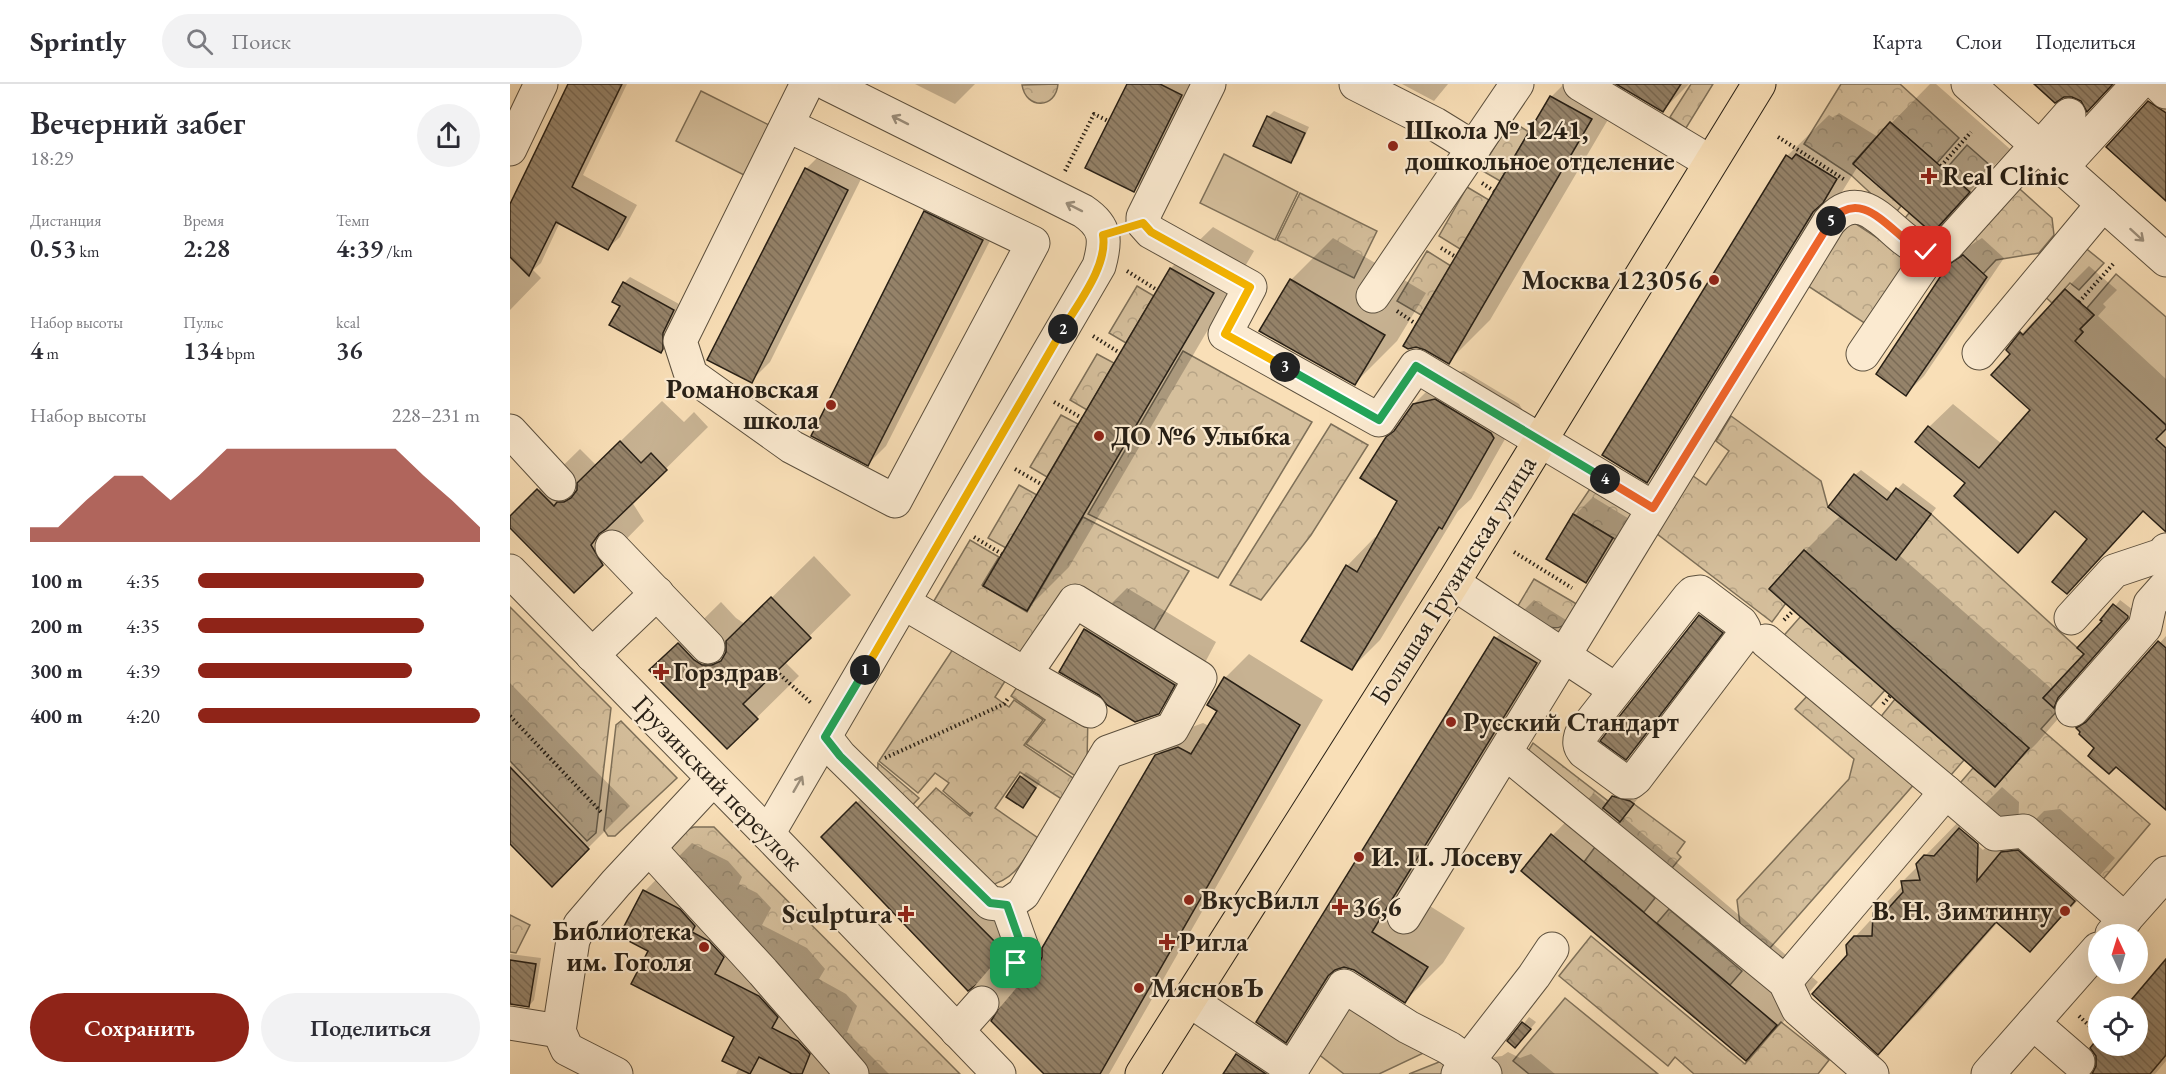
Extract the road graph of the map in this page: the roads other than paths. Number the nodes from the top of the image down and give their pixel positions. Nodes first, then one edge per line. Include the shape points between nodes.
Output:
1 (541, 84) edge
2 (807, 84) edge
3 (828, 84) edge
4 (1209, 84) edge
5 (1356, 84) edge
6 (1517, 84) edge
7 (1580, 84) edge
8 (1759, 84) edge
9 (2138, 84) edge
10 (2157, 84) edge
11 (1987, 90) edge
12 (2166, 92) edge
13 (2069, 115) dead end
14 (787, 125) junction
15 (1474, 148) junction
16 (510, 149) edge
17 (2046, 153) junction
18 (1710, 162) junction
19 (2103, 204) junction
20 (1143, 223) junction
21 (1103, 235) junction
22 (1932, 252) junction
23 (2166, 260) edge
24 (1373, 296) dead end
25 (1979, 353) dead end
26 (1863, 354) dead end
27 (512, 438) edge
28 (1540, 440) junction
29 (559, 484) dead end
30 (1653, 508) junction
31 (612, 547) dead end
32 (2166, 550) edge
33 (510, 571) edge
34 (1453, 583) junction
35 (2166, 586) edge
36 (657, 593) junction
37 (904, 603) junction
38 (2071, 618) dead end
39 (1766, 641) dead end
40 (708, 647) dead end
41 (592, 655) junction
42 (1565, 657) junction
43 (1025, 674) junction
44 (1616, 690) junction
45 (2072, 710) dead end
46 (1090, 711) dead end
47 (830, 730) junction
48 (1506, 753) junction
49 (713, 778) junction
50 (1946, 792) junction
51 (768, 834) junction
52 (649, 848) junction
53 (2166, 873) edge
54 (1007, 905) junction
55 (1404, 916) dead end
56 (2115, 924) edge
57 (2121, 924) edge
58 (1552, 949) dead end
59 (2088, 960) edge
60 (1016, 963) tunnel mouth
61 (1785, 982) junction
62 (1189, 1000) junction
63 (982, 1003) tunnel mouth
64 (510, 1023) edge
65 (2033, 1023) junction
66 (559, 1031) junction
67 (957, 1031) junction
68 (2078, 1062) dead end
69 (1470, 1070) edge
70 (1291, 1071) edge
71 (616, 1074) edge
72 (852, 1074) edge
73 (999, 1074) edge
74 (1143, 1074) edge
75 (1872, 1074) edge
76 (1988, 1074) edge

1 - 16 street
2 - 14 street
21 -> 3 street via 1092,217 1083,211
4 - 20 street via 1144,211
5 - 15 street
6 - 15 street
7 - 18 street
8 - 18 main road, Большая Грузинская улица
9 - 17 street
10 - 12 street
11 - 17 street
13 - 17 street
14 - 14 street via 680,340 691,375 792,447 895,501 1033,243
15 - 24 street
17 - 19 street
17 - 22 street via 1948,244
18 - 28 main road, Большая Грузинская улица
19 -> 23 street
19 - 25 street
20 - 21 street
20 - 28 street via 1151,232 1250,287 1225,334 1379,420 1416,366
21 - 37 street via 1105,246 1099,266
22 - 26 street
22 - 30 street via 1915,247 1868,210 1851,208 1829,222
27 - 29 street
28 - 30 street
28 - 34 main road, Большая Грузинская улица
30 - 42 street
31 - 36 street
32 - 38 street via 2162,555 2114,571
33 - 41 street, Грузинский переулок
34 - 42 street
34 - 62 main road, Большая Грузинская улица
35 - 45 street via 2150,604 2145,627
36 - 40 street
36 - 41 street
37 - 43 street
37 - 47 street
39 - 50 street
41 - 49 street, Грузинский переулок
42 - 44 street
42 - 48 street
43 - 46 street
43 - 54 street via 1075,601 1200,678 1172,729 1108,752 1023,894
44 - 44 street via 1693,593 1705,595 1744,628 1743,639 1631,782 1625,782 1584,752 1579,741
51 -> 47 street
47 - 54 street via 840,756 990,903
48 - 55 street
48 - 61 street
49 - 51 street, Грузинский переулок
49 - 52 street
50 - 56 street via 1995,834 2024,831
50 - 61 street
51 - 67 street, Грузинский переулок
52 - 66 street via 580,925 569,956
52 - 72 street
53 - 57 street
54 - 60 street via 1024,953
58 - 69 street
59 - 65 street
61 - 75 street via 1798,1009
62 - 70 street
62 - 74 main road, Большая Грузинская улица
63 - 67 street
64 - 66 street
65 - 68 street
65 - 76 street
66 - 71 street via 567,1049
67 - 73 street, Грузинский переулок
69 - 70 street via 1344,986

